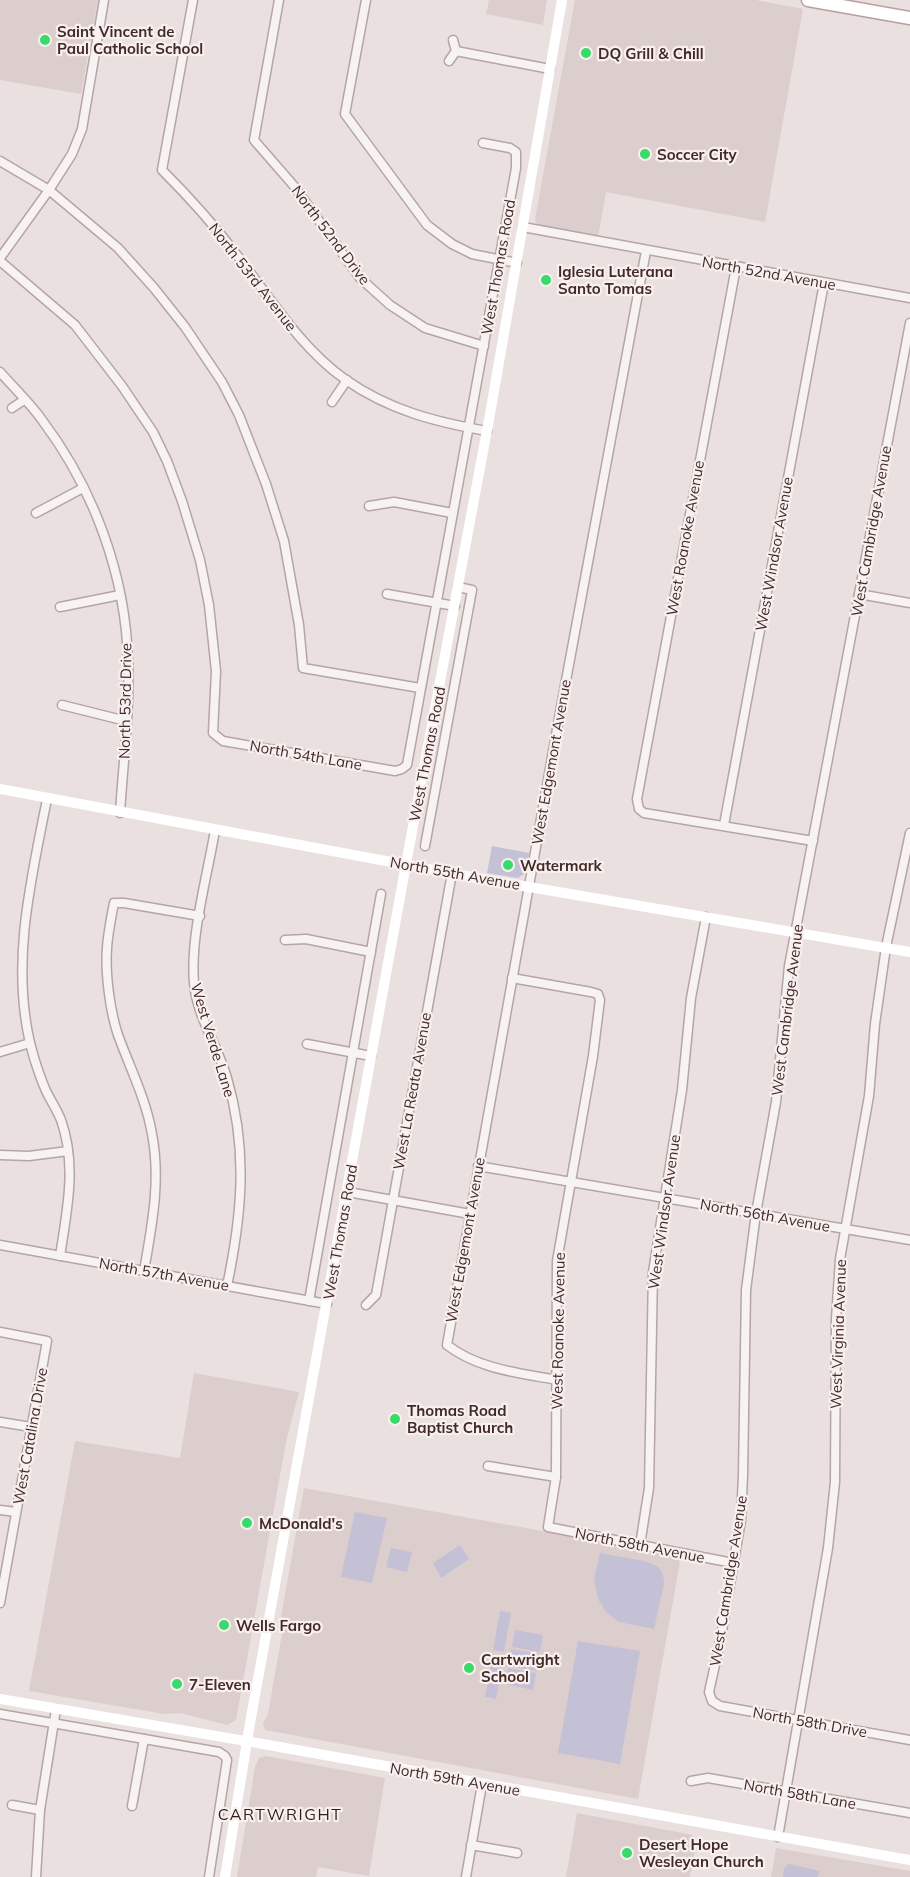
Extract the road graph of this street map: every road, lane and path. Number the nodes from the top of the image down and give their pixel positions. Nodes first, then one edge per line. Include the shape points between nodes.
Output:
1 (104, 0) edge
2 (193, 0) edge
3 (279, 0) edge
4 (366, 0) edge
5 (562, 0) edge
6 (808, 0) edge
7 (910, 18) edge
8 (453, 40) dead end
9 (456, 51) junction
10 (450, 62) dead end
11 (549, 69) junction
12 (483, 143) dead end
13 (0, 161) edge
14 (49, 190) junction
15 (523, 228) junction
16 (646, 250) junction
17 (0, 260) edge
18 (500, 260) junction
19 (517, 262) junction
20 (736, 267) junction
21 (824, 283) junction
22 (910, 298) edge
23 (910, 323) edge
24 (484, 346) junction
25 (0, 372) edge
26 (347, 380) junction
27 (24, 400) junction
28 (332, 402) dead end
29 (12, 408) dead end
30 (469, 428) junction
31 (486, 431) junction
32 (83, 488) junction
33 (369, 506) dead end
34 (36, 513) dead end
35 (452, 513) junction
36 (458, 587) junction
37 (387, 594) dead end
38 (860, 594) junction
39 (120, 595) junction
40 (436, 603) junction
41 (910, 603) edge
42 (455, 606) junction
43 (60, 608) dead end
44 (420, 688) junction
45 (62, 705) dead end
46 (126, 720) junction
47 (402, 769) joint
48 (0, 789) edge
49 (47, 799) junction
50 (418, 801) junction
51 (433, 804) junction
52 (120, 813) junction
53 (724, 825) junction
54 (215, 830) junction
55 (910, 833) edge
56 (813, 841) junction
57 (425, 846) dead end
58 (406, 864) junction
59 (452, 873) junction
60 (528, 886) junction
61 (381, 894) dead end
62 (200, 916) junction
63 (706, 917) junction
64 (795, 933) junction
65 (285, 940) dead end
66 (886, 947) junction
67 (371, 951) junction
68 (910, 952) edge
69 (512, 978) junction
70 (30, 1043) junction
71 (307, 1044) dead end
72 (0, 1052) edge
73 (353, 1053) junction
74 (371, 1056) junction
75 (68, 1151) junction
76 (0, 1155) edge
77 (478, 1166) junction
78 (570, 1181) junction
79 (348, 1192) junction
80 (664, 1198) junction
81 (393, 1200) junction
82 (756, 1213) junction
83 (470, 1214) junction
84 (845, 1228) junction
85 (910, 1239) edge
86 (0, 1245) edge
87 (60, 1256) junction
88 (144, 1271) junction
89 (227, 1286) junction
90 (309, 1300) junction
91 (327, 1304) junction
92 (366, 1305) dead end
93 (0, 1332) edge
94 (558, 1380) junction
95 (0, 1422) edge
96 (31, 1427) junction
97 (488, 1466) dead end
98 (556, 1477) junction
99 (0, 1510) edge
100 (16, 1512) junction
101 (548, 1527) joint
102 (640, 1545) junction
103 (733, 1563) junction
104 (0, 1599) edge
105 (0, 1699) edge
106 (712, 1701) joint
107 (57, 1709) junction
108 (0, 1714) edge
109 (798, 1720) junction
110 (54, 1723) junction
111 (144, 1739) junction
112 (910, 1740) edge
113 (248, 1741) junction
114 (691, 1780) dead end
115 (482, 1784) junction
116 (786, 1792) junction
117 (12, 1805) dead end
118 (132, 1806) dead end
119 (40, 1810) junction
120 (910, 1813) edge
121 (778, 1837) junction
122 (471, 1845) junction
123 (517, 1853) dead end
124 (910, 1860) edge
125 (36, 1877) edge
126 (209, 1877) edge
127 (225, 1877) edge
128 (466, 1877) edge

1 - 14 street via 82,129 72,154
2 - 26 street, North 53rd Avenue via 162,170 196,204 300,338
3 - 24 street, North 52nd Drive via 254,140 294,186 360,278 390,305 425,328
4 - 18 street via 345,114 427,225 472,254
5 - 11 main road, West Thomas Road
6 - 7 main road
8 - 9 street
9 - 10 street
9 - 11 street
11 - 15 main road, West Thomas Road
12 - 18 street, West Thomas Road via 516,152
13 - 14 street
14 - 17 street
14 - 44 street via 125,256 185,327 222,382 266,484 284,541 300,626 303,668
15 - 16 street, North 52nd Avenue
15 - 19 main road, West Thomas Road
16 - 20 street, North 52nd Avenue
16 - 60 street, West Edgemont Avenue
17 - 47 street, North 54th Lane via 75,325 153,432 166,460 200,560 209,605 216,671 213,733 223,741 395,771
18 - 19 street
18 - 24 street, West Thomas Road
19 - 31 main road, West Thomas Road
20 - 21 street, North 52nd Avenue
20 - 53 street, West Roanoke Avenue via 637,799 644,813
21 - 22 street, North 52nd Avenue
21 - 53 street, West Windsor Avenue
23 - 38 street, West Cambridge Avenue
24 - 30 street, West Thomas Road
25 - 27 street, North 53rd Drive
26 - 28 street
26 - 30 street, North 53rd Avenue via 394,407 428,420
27 - 29 street
27 - 32 street, North 53rd Drive via 57,441
30 - 31 street, North 53rd Avenue
30 - 35 street, West Thomas Road
31 - 36 main road, West Thomas Road
32 - 34 street
32 - 39 street, North 53rd Drive via 100,523
33 - 35 street via 394,502
35 - 40 street, West Thomas Road
36 - 42 main road, West Thomas Road
36 - 51 street, West Thomas Road via 472,590
37 - 40 street
38 - 41 street
38 - 56 street, West Cambridge Avenue
39 - 43 street
39 - 46 street, North 53rd Drive via 128,662
40 - 42 street
40 - 44 street, West Thomas Road
42 - 50 main road, West Thomas Road
44 - 47 street, West Thomas Road via 406,765
45 - 46 street
46 - 52 street, North 53rd Drive
48 - 49 main road, North 55th Avenue
49 - 52 main road, North 55th Avenue
49 - 70 street via 22,941 21,971
50 - 51 street
50 - 58 main road, West Thomas Road
51 - 57 street, West Thomas Road
52 - 54 main road, North 55th Avenue
53 - 56 street
54 - 58 main road, North 55th Avenue
54 - 62 street, West Verde Lane
55 - 66 street, West Virginia Avenue
56 - 64 street, West Cambridge Avenue
58 - 59 main road, North 55th Avenue
58 - 74 main road, West Thomas Road
59 - 60 main road, North 55th Avenue
59 - 81 street, West La Reata Avenue
60 - 63 main road, North 55th Avenue
60 - 69 street, West Edgemont Avenue
61 - 67 street, West Thomas Road
62 - 88 street via 114,903 106,950 117,1033 143,1096 153,1135 156,1204
62 - 89 street, West Verde Lane via 192,956 194,987 227,1077 238,1130 242,1185
63 - 64 main road, North 55th Avenue
63 - 80 street, West Windsor Avenue
64 - 66 main road, North 55th Avenue
64 - 82 street, West Cambridge Avenue via 776,1102
65 - 67 street via 306,939
66 - 68 main road, North 55th Avenue
66 - 84 street, West Virginia Avenue via 869,1096
67 - 73 street, West Thomas Road
69 - 77 street, West Edgemont Avenue
69 - 78 street, West Roanoke Avenue via 598,994 600,1000
70 - 72 street
70 - 75 street via 61,1120
71 - 73 street
73 - 74 street
73 - 90 street, West Thomas Road
74 - 79 main road, West Thomas Road
75 - 76 street
75 - 87 street via 71,1178
77 - 78 street, North 56th Avenue
77 - 83 street, West Edgemont Avenue
78 - 80 street, North 56th Avenue
78 - 94 street, West Roanoke Avenue via 557,1261
79 - 81 street
79 - 91 main road, West Thomas Road
80 - 82 street, North 56th Avenue
80 - 102 street, West Windsor Avenue via 653,1272 649,1488
81 - 83 street
81 - 92 street, West La Reata Avenue via 376,1295
82 - 84 street, North 56th Avenue
82 - 103 street, West Cambridge Avenue via 746,1290 741,1520
83 - 94 street, West Edgemont Avenue via 447,1345 459,1355 490,1367
84 - 85 street, North 56th Avenue
84 - 109 street, West Virginia Avenue via 838,1285 835,1482 828,1548
86 - 87 street, North 57th Avenue
87 - 88 street, North 57th Avenue
88 - 89 street, North 57th Avenue
89 - 90 street, North 57th Avenue
90 - 91 street, North 57th Avenue
91 - 113 main road, West Thomas Road
93 - 96 street, West Catalina Drive via 47,1341
94 - 98 street, West Roanoke Avenue
95 - 96 street
96 - 100 street, West Catalina Drive
97 - 98 street
98 - 101 street, West Roanoke Avenue
99 - 100 street
100 - 104 street, West Catalina Drive
101 - 102 street, North 58th Avenue
102 - 103 street, North 58th Avenue
103 - 106 street, West Cambridge Avenue via 709,1692
105 - 107 main road, North 59th Avenue
106 - 109 street, North 58th Drive via 720,1706
107 - 110 street
107 - 113 main road, North 59th Avenue
108 - 110 street
109 - 112 street, North 58th Drive
109 - 116 street, West Virginia Avenue
110 - 111 street
110 - 119 street
111 - 118 street
111 - 126 street via 219,1752 227,1760
113 - 115 main road, North 59th Avenue
113 - 127 main road, West Thomas Road
114 - 116 street, North 58th Lane via 708,1778
115 - 121 main road, North 59th Avenue
115 - 122 street
116 - 120 street, North 58th Lane
116 - 121 street, West Virginia Avenue
117 - 119 street
119 - 125 street
121 - 124 main road, North 59th Avenue
122 - 123 street
122 - 128 street

